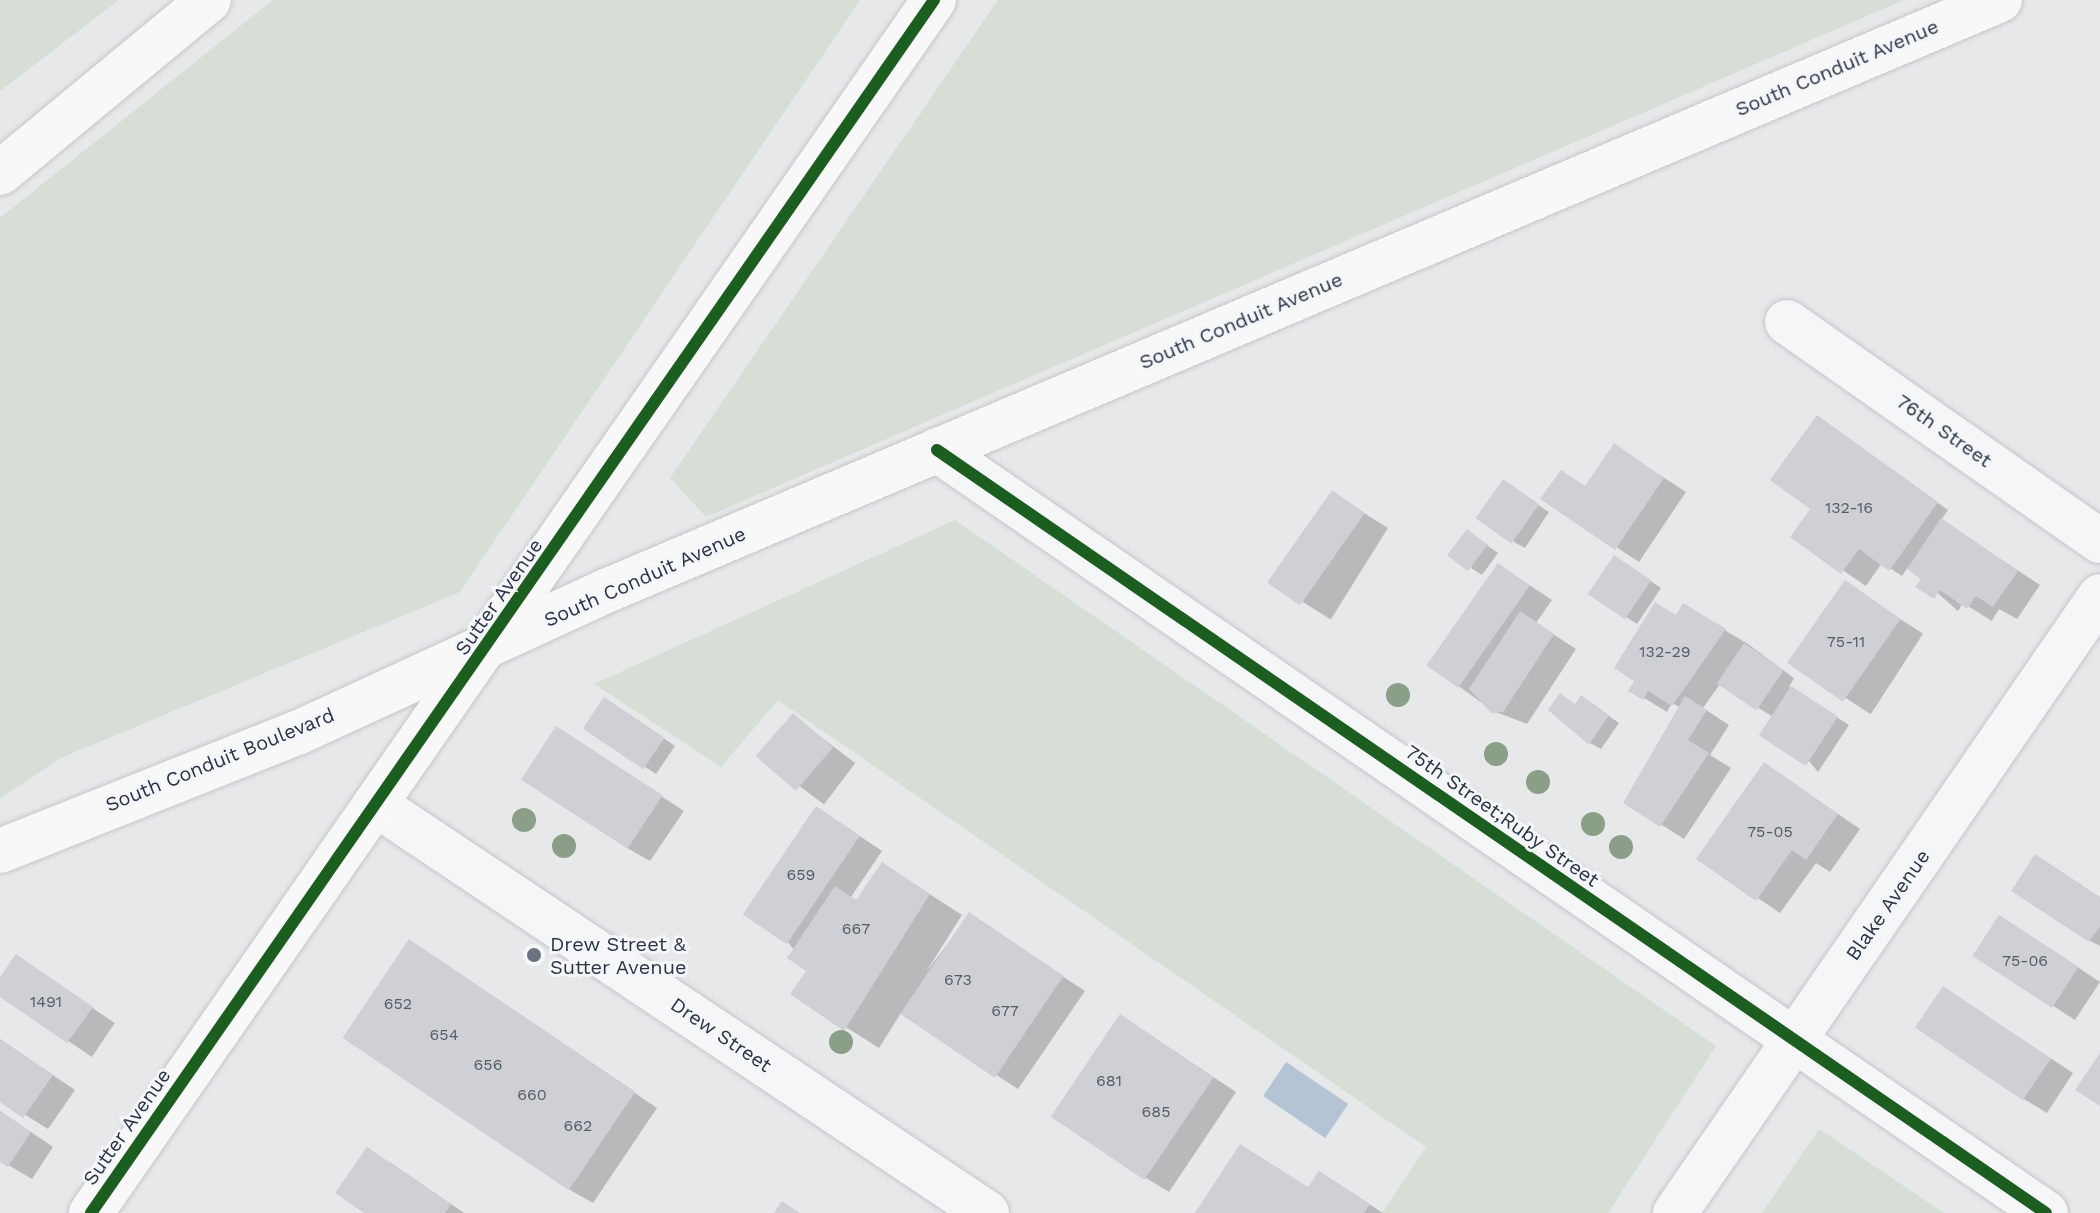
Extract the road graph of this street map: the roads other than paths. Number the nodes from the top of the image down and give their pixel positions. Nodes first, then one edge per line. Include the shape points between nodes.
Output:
1 (209, 0) edge
2 (934, 0) edge
3 (2000, 0) edge
4 (0, 173) edge
5 (1787, 322) dead end
6 (937, 450) junction
7 (2100, 541) edge
8 (2100, 596) edge
9 (486, 652) junction
10 (375, 804) junction
11 (0, 851) edge
12 (1794, 1041) junction
13 (91, 1213) edge
14 (987, 1213) edge
15 (1675, 1213) edge
16 (2046, 1213) edge

1 - 4 main road
2 - 9 main road, Sutter Avenue
3 - 6 main road, South Conduit Avenue
5 - 7 street, 76th Street
6 - 9 main road, South Conduit Avenue via 606,591
6 - 12 street, 75th Street;Ruby Street
8 - 12 street, Blake Avenue
9 - 10 main road, Sutter Avenue
9 - 11 main road, South Conduit Boulevard
10 - 13 main road, Sutter Avenue
10 - 14 street, Drew Street
12 - 15 street, Blake Avenue
12 - 16 street, 75th Street;Ruby Street

